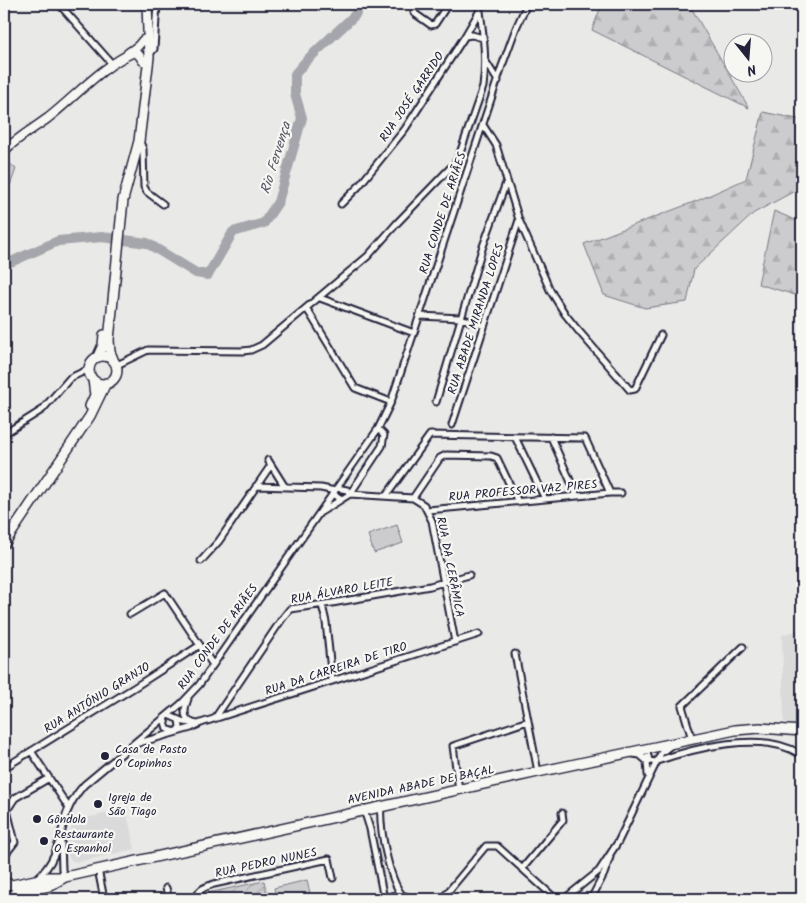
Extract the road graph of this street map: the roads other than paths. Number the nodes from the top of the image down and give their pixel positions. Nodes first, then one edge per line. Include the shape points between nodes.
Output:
1 (60, 4) edge
2 (142, 4) edge
3 (147, 4) edge
4 (157, 4) edge
5 (418, 4) edge
6 (448, 4) edge
7 (479, 4) edge
8 (527, 4) edge
9 (480, 12) junction
10 (465, 36) junction
11 (483, 38) junction
12 (143, 40) junction
13 (124, 58) junction
14 (146, 58) junction
15 (486, 62) junction
16 (113, 65) junction
17 (498, 81) junction
18 (483, 87) junction
19 (494, 92) junction
20 (483, 125) junction
21 (139, 141) junction
22 (464, 142) junction
23 (475, 146) junction
24 (4, 151) edge
25 (459, 156) junction
26 (471, 159) junction
27 (506, 182) junction
28 (163, 204) dead end
29 (341, 204) dead end
30 (120, 211) junction
31 (519, 220) junction
32 (113, 273) junction
33 (320, 298) junction
34 (307, 309) junction
35 (420, 316) junction
36 (461, 318) junction
37 (484, 326) junction
38 (414, 333) junction
39 (661, 335) dead end
40 (98, 356) junction
41 (115, 362) junction
42 (89, 369) junction
43 (94, 380) junction
44 (106, 383) junction
45 (391, 402) junction
46 (436, 402) dead end
47 (452, 425) dead end
48 (378, 430) junction
49 (4, 434) edge
50 (515, 437) junction
51 (551, 437) junction
52 (343, 481) junction
53 (256, 486) junction
54 (285, 487) junction
55 (335, 491) junction
56 (349, 492) junction
57 (610, 493) junction
58 (621, 493) dead end
59 (386, 496) junction
60 (577, 496) junction
61 (413, 498) junction
62 (342, 499) junction
63 (545, 499) junction
64 (518, 502) junction
65 (428, 510) junction
66 (317, 515) junction
67 (4, 538) edge
68 (4, 544) edge
69 (201, 561) dead end
70 (469, 575) dead end
71 (444, 583) junction
72 (322, 605) junction
73 (130, 614) dead end
74 (479, 634) dead end
75 (455, 642) junction
76 (200, 645) junction
77 (743, 647) dead end
78 (515, 654) dead end
79 (213, 665) junction
80 (332, 681) junction
81 (190, 696) junction
82 (166, 717) junction
83 (214, 719) junction
84 (179, 720) junction
85 (528, 721) junction
86 (191, 723) junction
87 (198, 724) junction
88 (784, 729) junction
89 (802, 731) edge
90 (176, 732) junction
91 (802, 736) edge
92 (692, 739) junction
93 (678, 742) junction
94 (129, 746) junction
95 (652, 748) junction
96 (31, 751) junction
97 (625, 753) junction
98 (800, 754) dead end
99 (648, 756) junction
100 (659, 759) junction
101 (649, 765) junction
102 (4, 768) edge
103 (538, 772) junction
104 (50, 778) junction
105 (647, 779) junction
106 (459, 790) junction
107 (380, 807) junction
108 (69, 808) junction
109 (364, 810) junction
110 (562, 813) dead end
111 (61, 839) junction
112 (613, 848) junction
113 (4, 853) edge
114 (98, 869) junction
115 (522, 869) junction
116 (65, 877) junction
117 (333, 878) dead end
118 (34, 880) junction
119 (166, 888) dead end
120 (10, 890) edge
121 (402, 894) junction
122 (442, 898) edge
123 (104, 899) edge
124 (169, 899) edge
125 (196, 899) edge
126 (385, 899) edge
127 (413, 899) edge
128 (556, 899) edge
129 (564, 899) edge
130 (591, 899) edge

1 - 16 street
2 - 12 main road
3 - 14 main road
4 - 14 street via 154,49
5 - 6 street via 414,14 434,25
7 - 9 street
8 - 17 street, RUA CONDE DE ARIÃES
9 - 10 street, RUA JOSÉ GARRIDO
9 - 11 street
10 - 11 street
10 - 29 street, RUA JOSÉ GARRIDO via 405,129
11 - 15 street
12 - 13 street
12 - 14 main road
13 - 14 street via 134,52
13 - 16 street
14 - 21 main road
14 - 30 main road via 135,138 121,188
15 - 17 street
15 - 18 street
16 - 24 street
17 - 19 street, RUA CONDE DE ARIÃES
18 - 19 street
18 - 22 street
19 - 20 street, RUA CONDE DE ARIÃES
20 - 23 street, RUA CONDE DE ARIÃES
20 - 27 street via 496,145
21 - 28 street via 143,149 144,188
21 - 30 main road
22 - 23 street
22 - 25 street
23 - 26 street, RUA CONDE DE ARIÃES
25 - 26 street
25 - 33 street via 368,256
26 - 35 street, RUA CONDE DE ARIÃES
27 - 31 street
27 - 36 street
30 - 32 main road
31 - 37 street, RUA ABADE MIRANDA LOPES
31 - 39 street via 543,275 565,314 630,390 635,389
32 - 40 main road via 103,345
32 - 41 main road via 109,340
33 - 34 street
33 - 38 street
34 - 41 street via 262,346 252,350 148,350
34 - 45 street via 355,388
35 - 36 street
35 - 38 street, RUA CONDE DE ARIÃES
36 - 37 street
36 - 46 street
37 - 47 street, RUA ABADE MIRANDA LOPES
38 - 45 street, RUA CONDE DE ARIÃES
40 - 41 main road via 106,356
40 - 42 main road via 92,360
41 - 44 main road via 117,374
42 - 43 main road
42 - 49 street via 70,378 42,410
43 - 44 main road
43 - 67 main road via 94,395 86,413
44 - 68 main road via 90,416
45 - 48 street, RUA CONDE DE ARIÃES
48 - 52 street, RUA CONDE DE ARIÃES
48 - 56 street, RUA CONDE DE ARIÃES via 384,435 382,446
50 - 51 street
50 - 59 street via 430,436
50 - 63 street
51 - 57 street via 585,438
51 - 60 street
52 - 55 street, RUA CONDE DE ARIÃES
52 - 56 street
53 - 54 street
53 - 54 street via 270,463
53 - 69 street via 222,537
54 - 55 street
55 - 56 street
55 - 62 street
55 - 66 street, RUA CONDE DE ARIÃES
56 - 59 street
56 - 62 street
57 - 58 street, RUA PROFESSOR VAZ PIRES
57 - 60 street, RUA PROFESSOR VAZ PIRES
59 - 61 street
60 - 63 street, RUA PROFESSOR VAZ PIRES
61 - 64 street via 440,458 492,456 497,458
61 - 65 street, RUA DA CERÂMICA
62 - 66 street
63 - 64 street, RUA PROFESSOR VAZ PIRES
64 - 65 street, RUA PROFESSOR VAZ PIRES
65 - 71 street, RUA DA CERÂMICA
66 - 79 street, RUA CONDE DE ARIÃES
70 - 71 street, RUA ÁLVARO LEITE
71 - 72 street, RUA ÁLVARO LEITE
71 - 75 street, RUA DA CERÂMICA
72 - 80 street
72 - 83 street, RUA ÁLVARO LEITE via 295,607 288,611
73 - 76 street via 165,593
74 - 75 street, RUA DA CARREIRA DE TIRO
75 - 80 street, RUA DA CARREIRA DE TIRO
76 - 79 street
76 - 96 street, RUA ANTÓNIO GRANJO
77 - 92 street via 682,706
78 - 85 street
79 - 81 street, RUA CONDE DE ARIÃES
80 - 83 street, RUA DA CARREIRA DE TIRO
81 - 82 street, RUA CONDE DE ARIÃES
81 - 86 street via 184,712
82 - 84 street
82 - 90 street via 167,729
82 - 94 street, RUA CONDE DE ARIÃES
83 - 87 street, RUA DA CARREIRA DE TIRO
84 - 86 street
84 - 90 street via 180,727
85 - 103 street
85 - 106 street via 454,746
86 - 87 street
87 - 90 street, RUA DA CARREIRA DE TIRO
88 - 89 main road, AVENIDA ABADE DE BAÇAL
88 - 91 main road, AVENIDA ABADE DE BAÇAL
88 - 92 main road, AVENIDA ABADE DE BAÇAL via 744,730
90 - 94 street, RUA DA CARREIRA DE TIRO
92 - 93 main road, AVENIDA ABADE DE BAÇAL
93 - 95 main road, AVENIDA ABADE DE BAÇAL
93 - 100 street via 666,749
94 - 108 street, RUA CONDE DE ARIÃES via 84,785
95 - 97 main road, AVENIDA ABADE DE BAÇAL
95 - 99 street
95 - 100 street
96 - 102 street, RUA ANTÓNIO GRANJO
96 - 104 street
97 - 101 street via 640,755
97 - 103 main road, AVENIDA ABADE DE BAÇAL
98 - 100 street via 792,748 746,741
99 - 100 street via 650,761
99 - 101 street
100 - 105 street
101 - 105 street
103 - 106 main road, AVENIDA ABADE DE BAÇAL
104 - 108 street
104 - 113 street via 15,798 7,810 15,842
105 - 112 street
106 - 107 main road, AVENIDA ABADE DE BAÇAL
107 - 109 main road, AVENIDA ABADE DE BAÇAL
107 - 121 street via 381,827 394,884
108 - 111 street, RUA CONDE DE ARIÃES
109 - 114 main road, AVENIDA ABADE DE BAÇAL
109 - 126 street
110 - 115 street via 563,820
111 - 116 street, RUA CONDE DE ARIÃES
111 - 118 street, RUA CONDE DE ARIÃES via 48,866
112 - 129 street via 599,871
112 - 130 street
114 - 116 main road, AVENIDA ABADE DE BAÇAL
114 - 123 street
115 - 122 street via 497,846 486,846
115 - 128 street
116 - 118 main road, AVENIDA ABADE DE BAÇAL
116 - 120 main road, AVENIDA ABADE DE BAÇAL via 54,884
117 - 125 street, RUA PEDRO NUNES via 329,860 207,886
118 - 120 main road, AVENIDA ABADE DE BAÇAL
119 - 124 street
121 - 126 street
121 - 127 street

